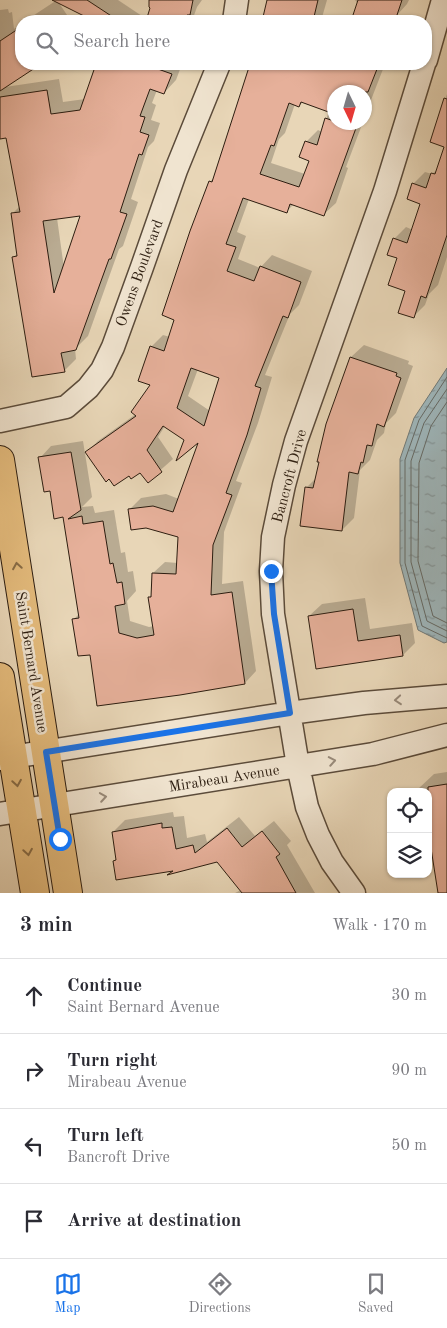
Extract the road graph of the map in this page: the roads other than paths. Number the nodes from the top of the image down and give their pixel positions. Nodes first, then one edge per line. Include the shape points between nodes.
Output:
1 (237, 0) edge
2 (443, 0) edge
3 (235, 15) edge
4 (432, 39) edge
5 (217, 70) edge
6 (422, 70) edge
7 (0, 421) edge
8 (0, 460) edge
9 (0, 677) edge
10 (447, 696) edge
11 (290, 713) junction
12 (447, 735) edge
13 (46, 752) junction
14 (6, 758) edge
15 (298, 766) junction
16 (54, 804) junction
17 (11, 812) edge
18 (35, 893) edge
19 (68, 893) edge
20 (354, 893) edge

1 - 3 street
2 - 4 street
5 - 7 street, Owens Boulevard via 102,370 88,388 66,407
6 - 11 street, Bancroft Drive via 385,191 296,441 273,537 274,614
13 -> 8 main road, Saint Bernard Avenue
9 - 14 main road
10 -> 11 street
11 - 13 street
11 - 15 street, Bancroft Drive
15 -> 12 street, Mirabeau Avenue via 373,754
13 - 14 street
13 - 16 main road, Saint Bernard Avenue
14 -> 17 main road
16 -> 15 street, Mirabeau Avenue
15 - 20 street, Bancroft Drive via 307,807 318,835
16 - 17 street, Mirabeau Avenue
16 - 19 main road, Saint Bernard Avenue
17 -> 18 main road

